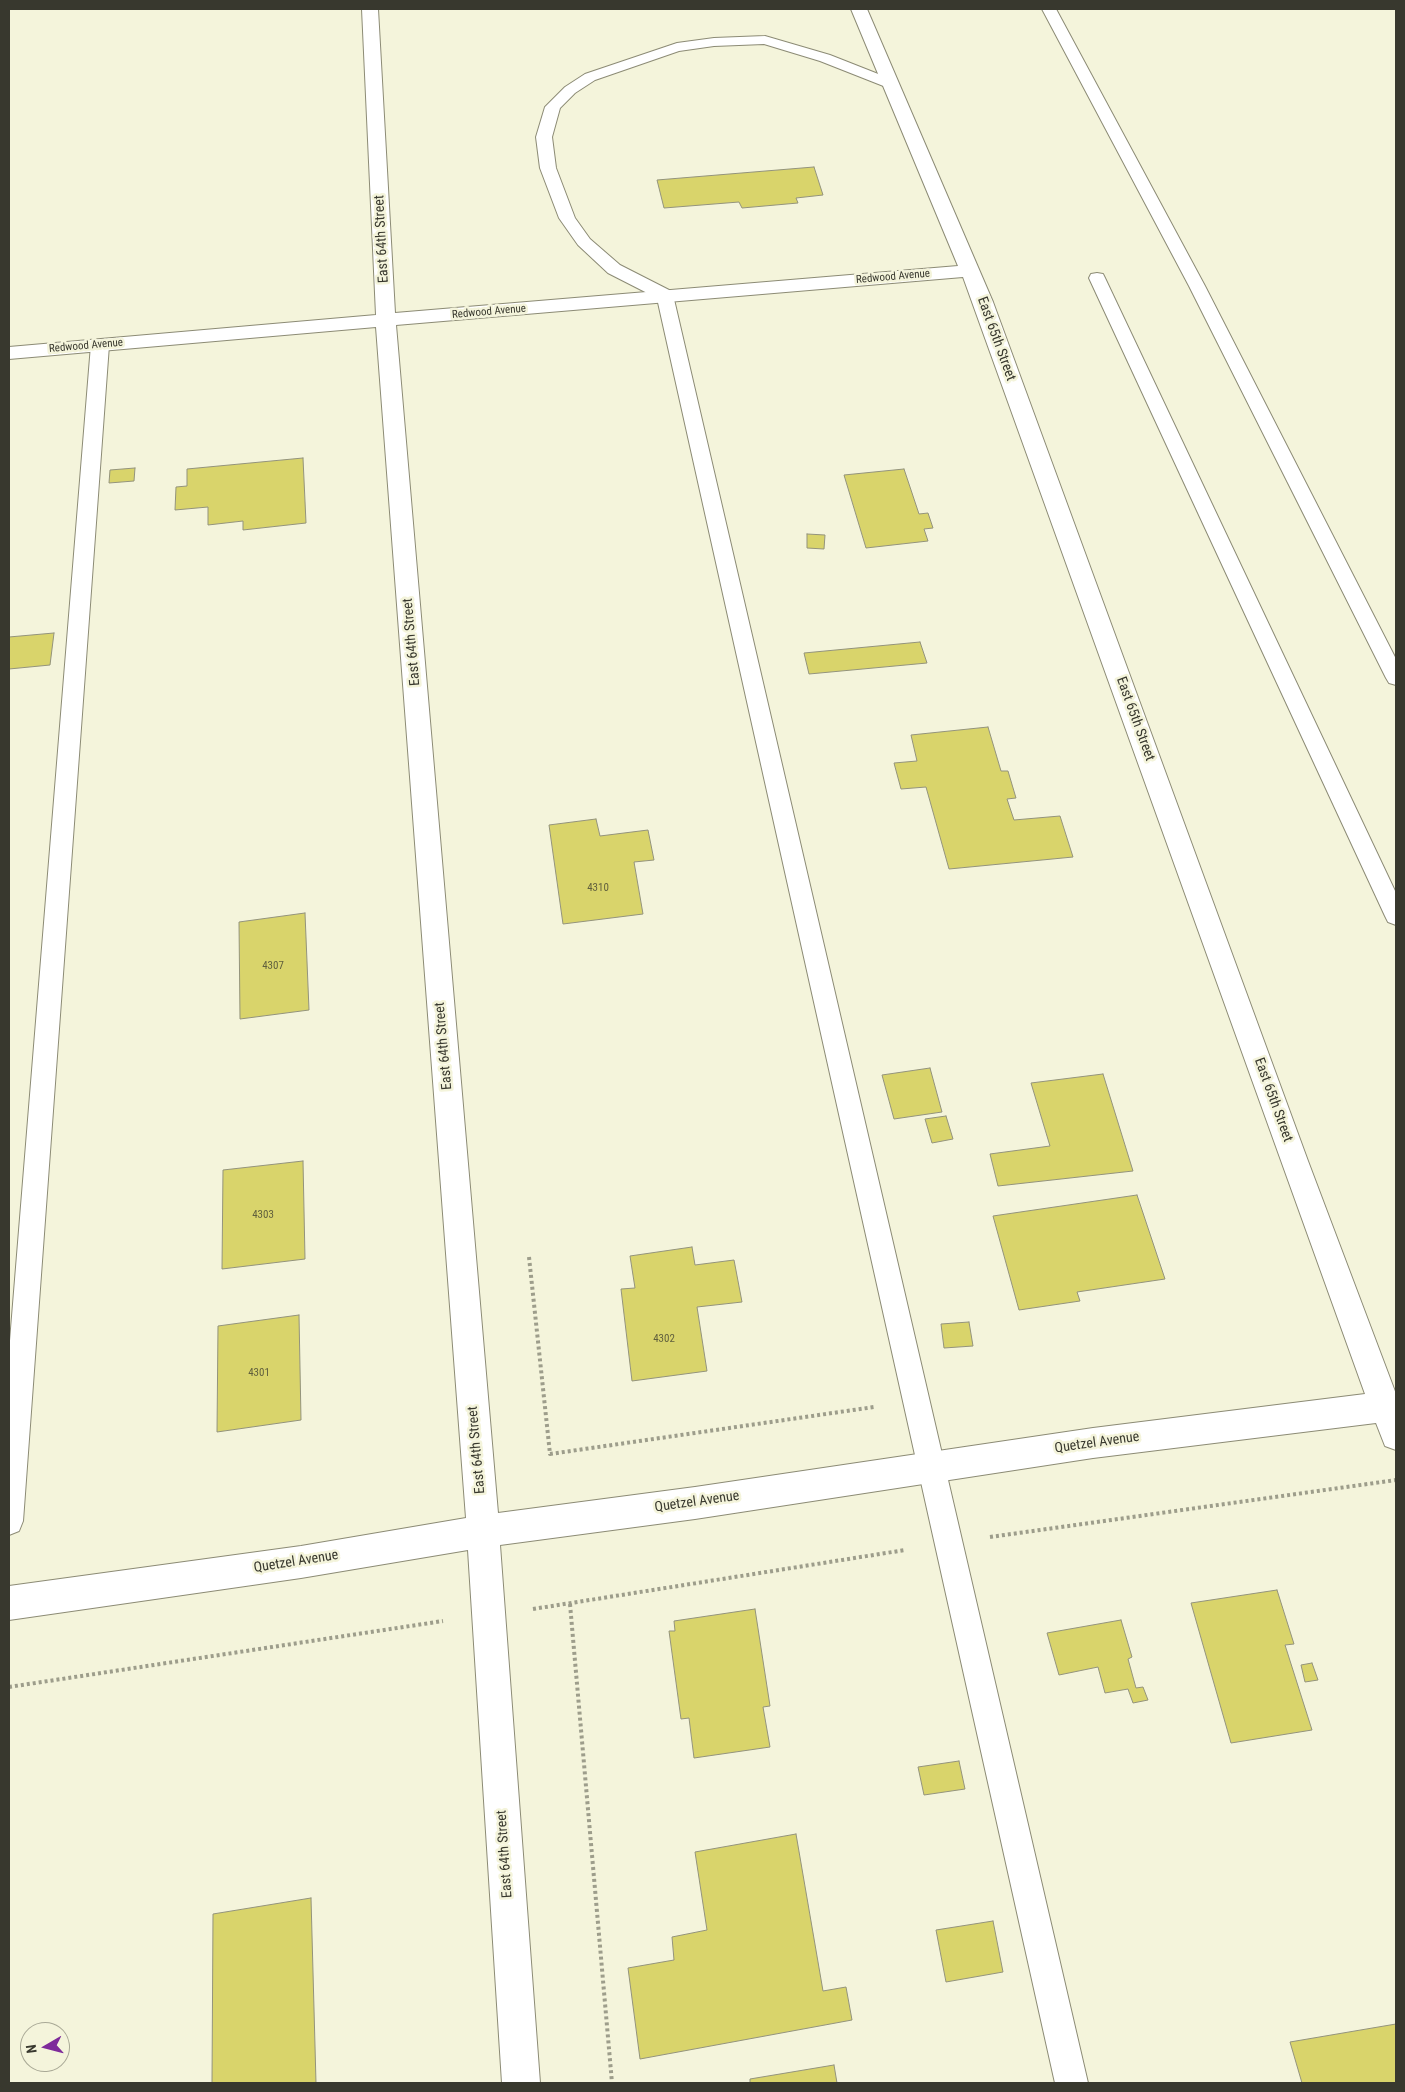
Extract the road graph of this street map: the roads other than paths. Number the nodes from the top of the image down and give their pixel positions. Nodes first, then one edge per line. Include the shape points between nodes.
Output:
1 (370, 9) edge
2 (859, 9) edge
3 (1049, 9) edge
4 (891, 84) junction
5 (970, 271) junction
6 (1097, 278) dead end
7 (665, 295) junction
8 (386, 321) junction
9 (100, 345) junction
10 (9, 353) edge
11 (1396, 678) edge
12 (1396, 916) edge
13 (1385, 1406) junction
14 (1396, 1436) edge
15 (932, 1468) junction
16 (9, 1521) edge
17 (484, 1531) junction
18 (9, 1603) edge
19 (521, 2083) edge
20 (1072, 2083) edge

1 - 8 street, East 64th Street
2 - 4 street, East 65th Street
3 - 11 lane via 1201,295
4 - 5 street, East 65th Street
4 - 7 lane via 825,58 765,40 677,47 590,77 570,90 553,108 544,137 548,168 567,218 584,242 614,268
5 - 7 street, Redwood Avenue
5 - 13 street, East 65th Street
6 - 12 lane
7 - 8 street, Redwood Avenue
7 - 15 lane
8 - 9 street, Redwood Avenue
8 - 17 street, East 64th Street
9 - 10 street, Redwood Avenue
9 - 16 lane
13 - 14 street, East 65th Street
13 - 15 street, Quetzel Avenue via 1093,1443
15 - 17 street, Quetzel Avenue
15 - 20 lane
17 - 18 street, Quetzel Avenue via 302,1562
17 - 19 street, East 64th Street

